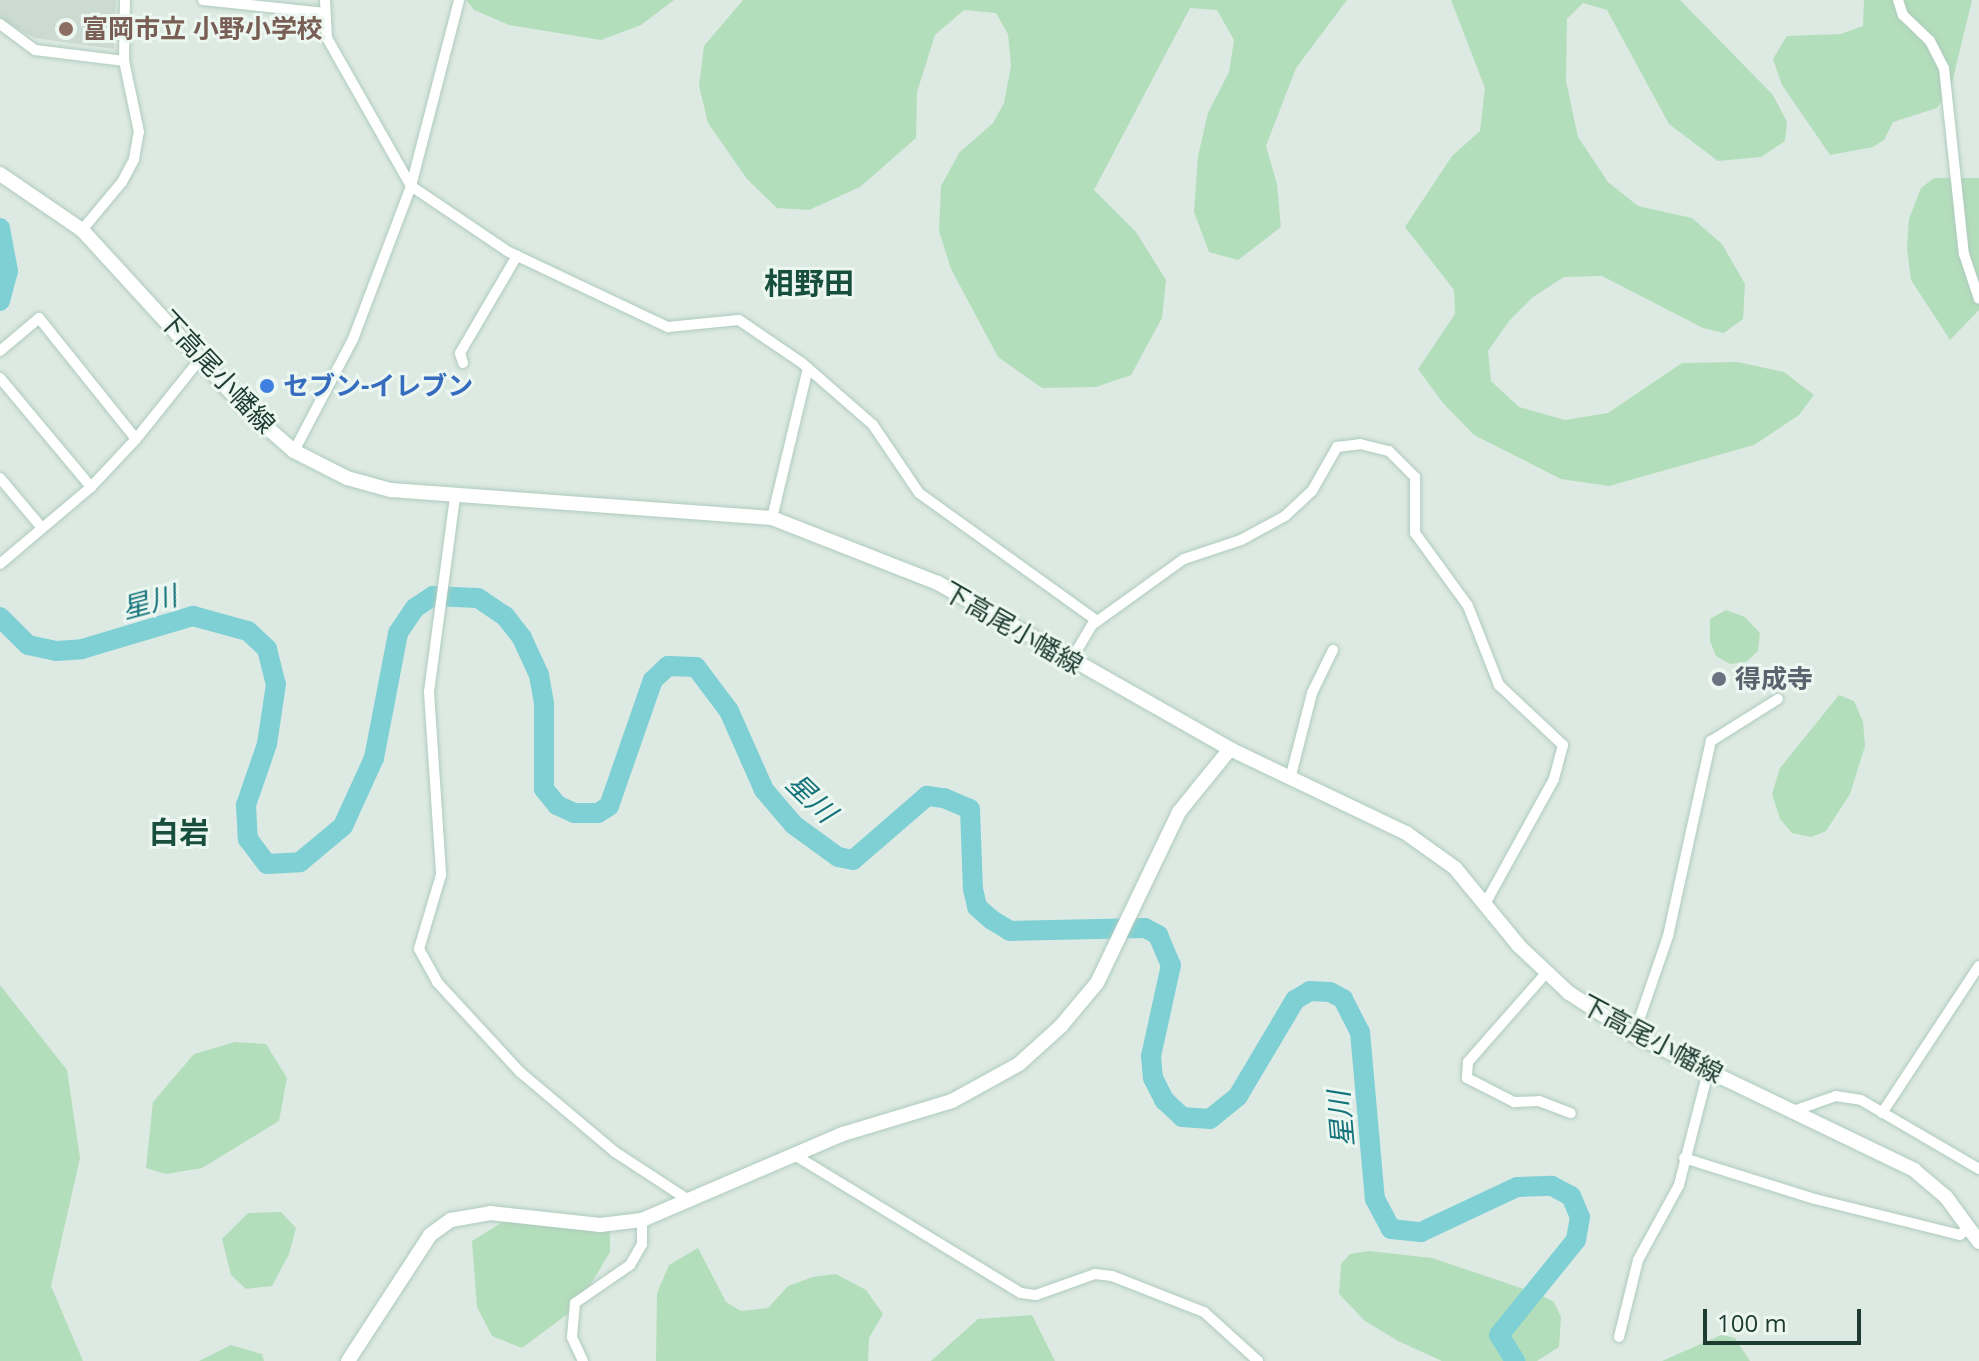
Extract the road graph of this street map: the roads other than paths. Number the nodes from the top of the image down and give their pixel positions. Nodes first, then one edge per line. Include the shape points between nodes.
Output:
1 (125, 0) edge
2 (203, 0) edge
3 (325, 0) edge
4 (459, 0) edge
5 (1898, 0) edge
6 (325, 13) junction
7 (0, 24) edge
8 (124, 61) junction
9 (0, 174) edge
10 (411, 186) junction
11 (82, 230) junction
12 (517, 256) junction
13 (1979, 299) edge
14 (0, 351) edge
15 (201, 358) junction
16 (463, 363) dead end
17 (808, 368) junction
18 (0, 378) edge
19 (136, 439) junction
20 (294, 451) junction
21 (0, 478) edge
22 (91, 487) junction
23 (455, 497) junction
24 (772, 518) junction
25 (42, 528) junction
26 (0, 564) edge
27 (1097, 621) junction
28 (1333, 650) dead end
29 (1070, 662) junction
30 (1778, 699) dead end
31 (1230, 749) junction
32 (1291, 775) junction
33 (1486, 902) junction
34 (1979, 966) edge
35 (1547, 972) junction
36 (1634, 1035) junction
37 (1708, 1072) junction
38 (1796, 1110) junction
39 (1571, 1113) dead end
40 (1882, 1113) junction
41 (793, 1154) junction
42 (1684, 1158) junction
43 (1979, 1169) edge
44 (690, 1201) junction
45 (642, 1220) junction
46 (1969, 1227) junction
47 (1979, 1242) edge
48 (1619, 1337) dead end
49 (348, 1361) edge
50 (583, 1361) edge
51 (1258, 1361) edge

1 - 8 street
2 - 6 street
3 - 6 street
4 - 10 street
5 - 13 street via 1903,15 1930,41 1944,68 1964,254
6 - 10 street via 327,38
7 - 8 street via 35,50
8 - 11 street via 137,102 134,159
9 - 11 main road, 下高尾小幡線
10 - 12 street
10 - 20 street via 353,339
11 - 15 main road, 下高尾小幡線
12 - 16 street via 460,353
12 - 17 street via 668,327 739,320
14 - 19 street via 39,318
15 - 19 street
15 - 20 main road, 下高尾小幡線
17 - 24 street
17 - 27 street via 873,425 919,493
18 - 22 street
19 - 22 street
20 - 23 main road, 下高尾小幡線 via 362,482
21 - 25 street
22 - 25 street
23 - 24 main road, 下高尾小幡線
23 - 44 street via 429,692 441,875 420,933 422,957 437,982 558,1106
24 - 29 main road, 下高尾小幡線 via 938,583
25 - 26 street
27 - 29 street
27 - 33 street via 1195,552 1241,540 1285,516 1312,491 1331,453 1342,444 1381,448 1397,456 1418,484 1415,533 1468,606 1499,685 1563,745 1554,779
28 - 32 street via 1312,693
29 - 31 main road, 下高尾小幡線
30 - 36 street via 1724,728 1711,741 1668,936
31 - 32 main road, 下高尾小幡線
31 - 41 main road via 1179,812 1097,983 1061,1026 1019,1064 952,1101
32 - 33 main road, 下高尾小幡線 via 1406,833 1455,868
33 - 35 main road, 下高尾小幡線
34 - 40 street
35 - 36 main road, 下高尾小幡線 via 1569,993
35 - 39 street via 1468,1062 1467,1078 1514,1102 1539,1101
36 - 37 main road, 下高尾小幡線
37 - 38 main road, 下高尾小幡線
37 - 42 street
38 - 40 street via 1836,1096 1861,1100
38 - 46 main road, 下高尾小幡線 via 1914,1170 1946,1197
40 - 43 street
41 - 44 main road
41 - 51 street via 1021,1293 1036,1295 1095,1274 1112,1276 1204,1312
42 - 46 street via 1960,1235
42 - 48 street via 1679,1185 1638,1260
44 - 45 main road
45 - 49 main road via 600,1225 490,1213 451,1220 430,1235
45 - 50 street via 642,1244 630,1265 575,1303 572,1337
46 - 47 main road, 下高尾小幡線

